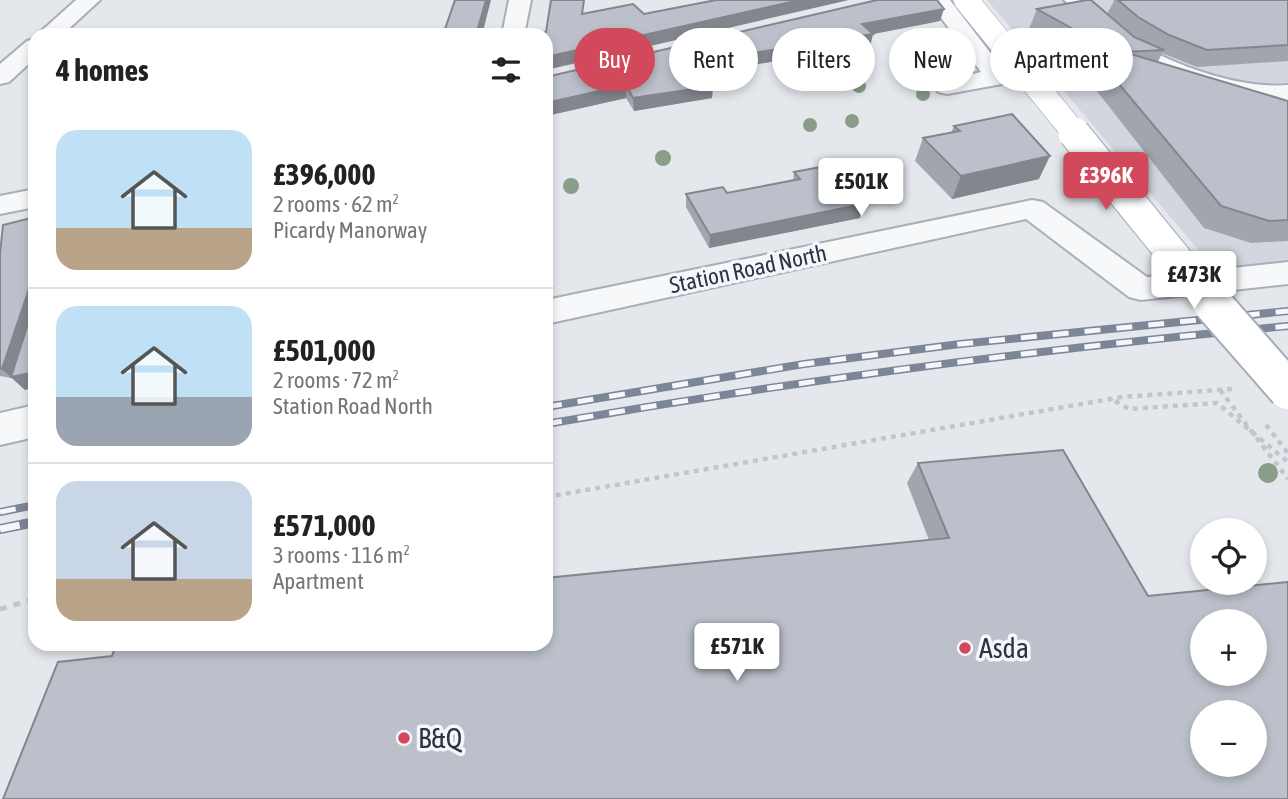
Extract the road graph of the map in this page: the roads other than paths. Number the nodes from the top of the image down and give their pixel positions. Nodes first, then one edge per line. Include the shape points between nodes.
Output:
1 (89, 0) edge
2 (520, 0) edge
3 (939, 0) edge
4 (966, 0) edge
5 (1075, 0) edge
6 (56, 28) edge
7 (514, 28) edge
8 (960, 28) edge
9 (976, 49) edge
10 (28, 51) edge
11 (5, 67) edge
12 (976, 82) edge
13 (1288, 93) edge
14 (28, 199) edge
15 (1070, 202) dead end
16 (0, 205) edge
17 (1032, 209) junction
18 (1288, 273) edge
19 (553, 311) edge
20 (1288, 390) edge
21 (28, 423) edge
22 (0, 429) edge

1 - 6 street
2 - 7 street
3 - 8 street
4 - 20 main road, bridge
5 - 13 street via 1133,50 1204,81 1263,95
9 - 12 street via 993,72 993,79
10 - 11 street
14 - 16 street
15 - 17 street, Station Road North
17 - 18 street via 1141,289
17 - 19 street, Station Road North
21 - 22 street

